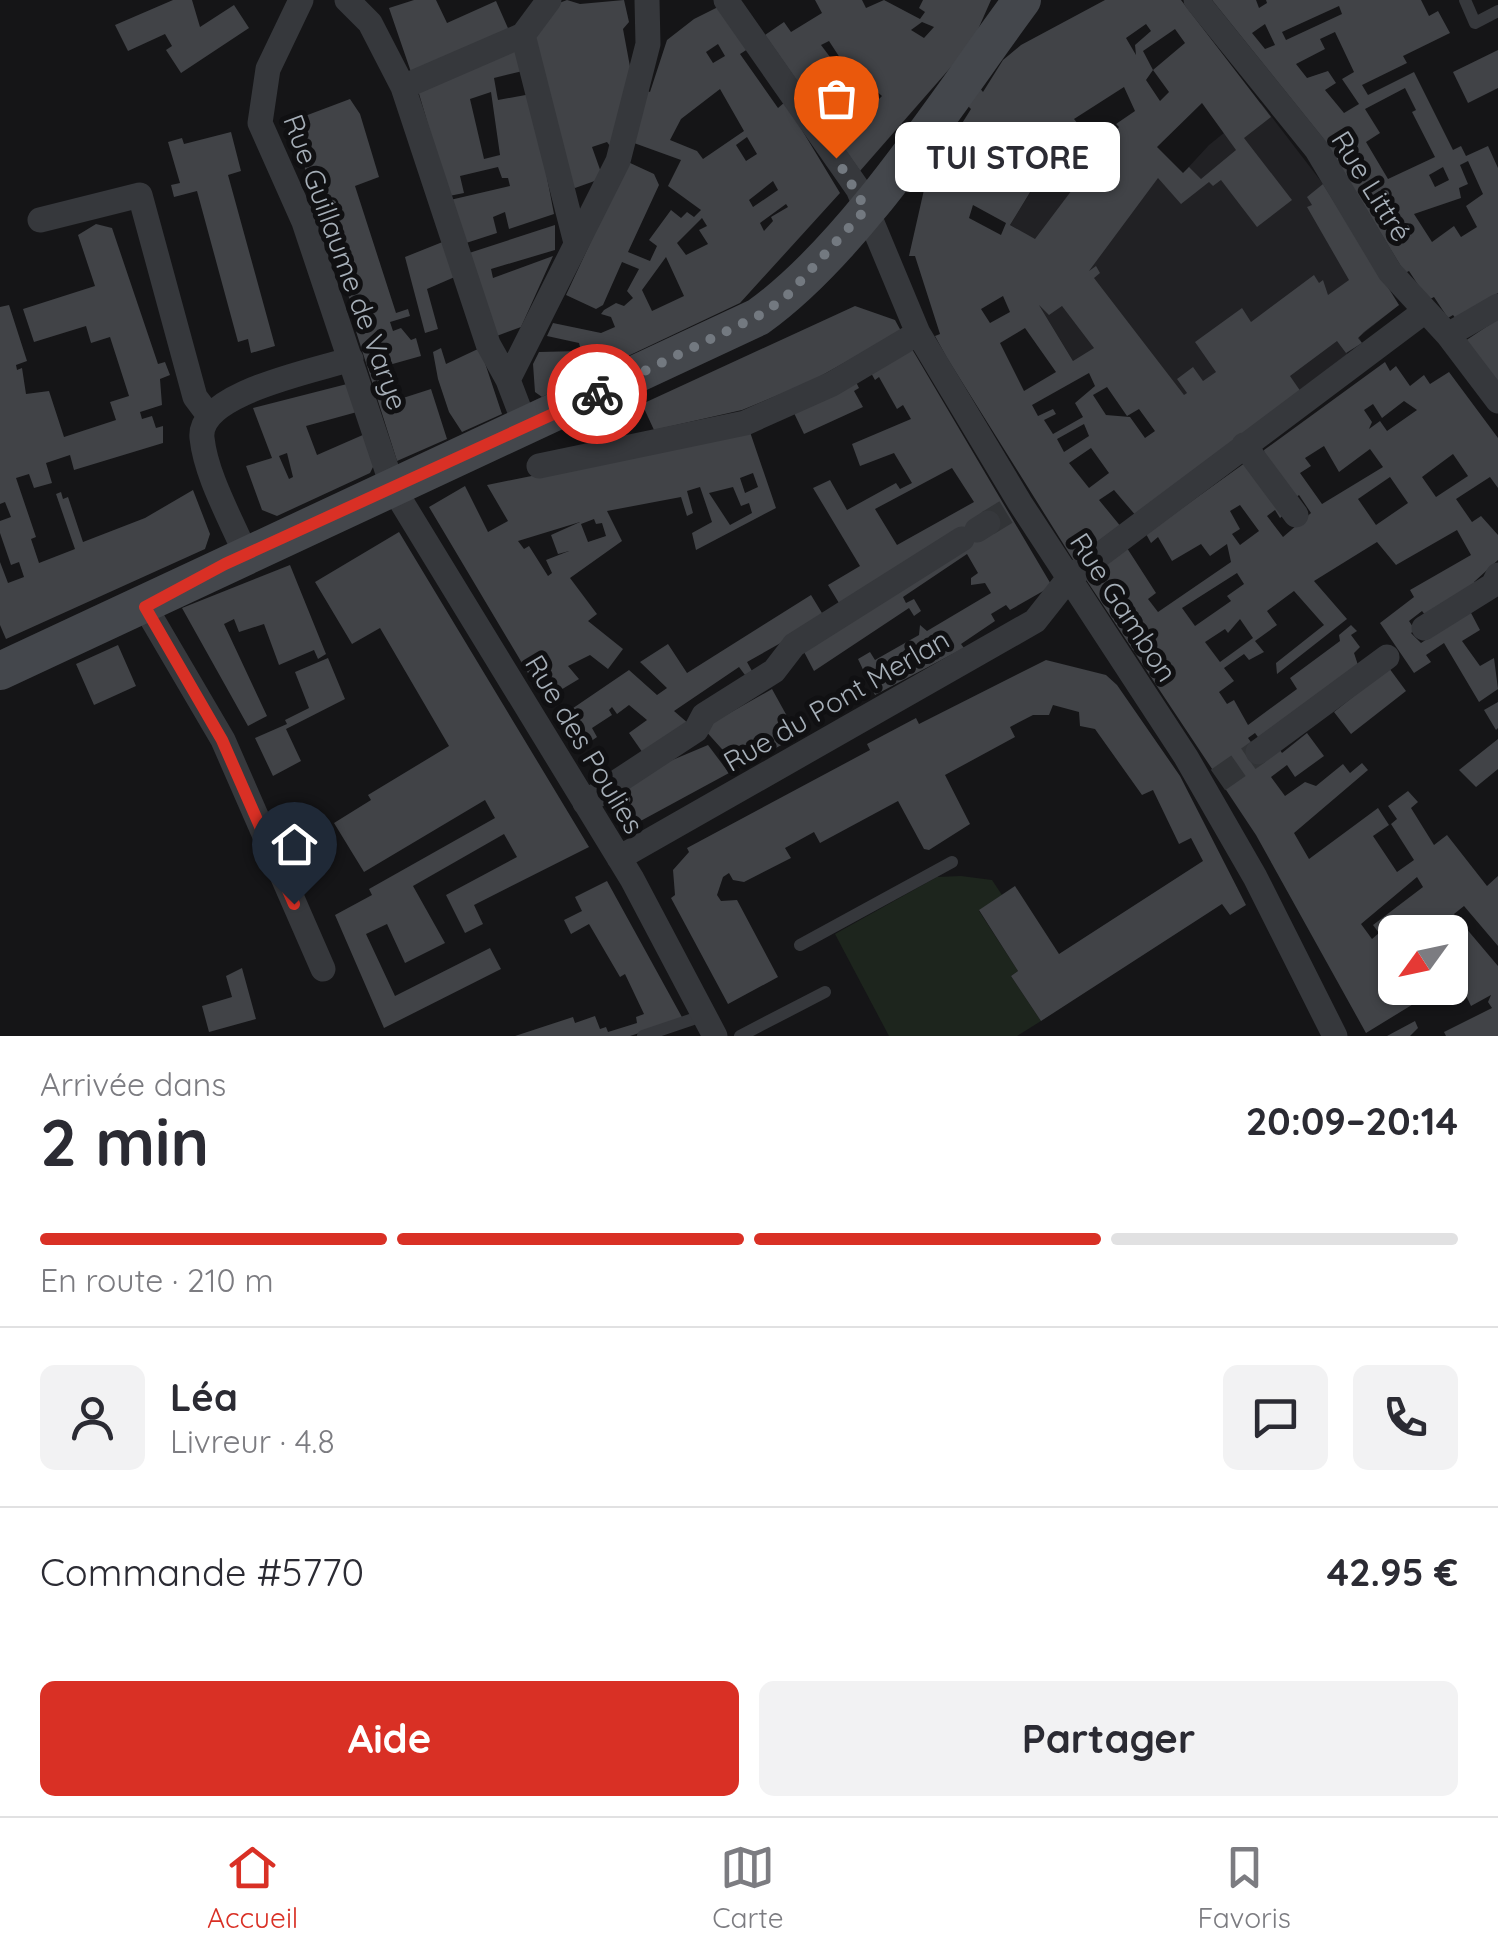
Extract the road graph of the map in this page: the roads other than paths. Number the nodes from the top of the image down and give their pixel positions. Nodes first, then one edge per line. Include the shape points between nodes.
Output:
1 (301, 0) edge
2 (347, 0) edge
3 (550, 0) edge
4 (646, 0) edge
5 (726, 0) edge
6 (1022, 0) edge
7 (1196, 0) edge
8 (1465, 0) edge
9 (1498, 12) edge
10 (524, 35) junction
11 (403, 87) junction
12 (866, 209) junction
13 (40, 220) dead end
14 (576, 239) junction
15 (1498, 306) edge
16 (1425, 311) junction
17 (918, 333) junction
18 (1448, 335) junction
19 (351, 359) junction
20 (508, 380) junction
21 (1498, 401) edge
22 (207, 413) junction
23 (526, 427) junction
24 (1244, 445) junction
25 (539, 466) dead end
26 (394, 488) junction
27 (1296, 515) dead end
28 (990, 522) junction
29 (246, 555) junction
30 (1498, 575) edge
31 (1069, 578) junction
32 (145, 607) junction
33 (1424, 628) dead end
34 (1387, 656) dead end
35 (0, 671) edge
36 (1258, 752) tunnel mouth
37 (586, 803) junction
38 (619, 858) junction
39 (952, 862) dead end
40 (800, 946) dead end
41 (324, 969) dead end
42 (824, 992) dead end
43 (710, 1026) edge
44 (643, 1036) edge
45 (740, 1036) edge
46 (1334, 1036) edge

1 - 19 street, Rue Guillaume de Varye via 268,69 260,122 304,222
2 - 11 street via 370,23
3 - 10 street
4 - 14 street via 648,44 618,161
5 - 12 street, Rue Gambon
6 - 12 street
7 - 16 street, Rue Littré via 1317,150 1390,272
8 - 9 lane via 1474,23
10 - 11 street
10 - 14 street
11 - 20 street via 488,344
12 - 17 street, Rue Gambon
12 - 23 street via 785,298 758,316
13 - 22 street via 140,195 195,396
14 - 20 street
15 - 18 street
16 - 18 street, Rue Littré
16 - 24 street, Rue du Pont Merlan
17 - 25 street via 832,384 745,423
17 - 28 street, Rue Gambon
18 - 21 street, Rue Littré
19 - 22 street via 225,400
19 - 26 street, Rue Guillaume de Varye
20 - 23 street
22 - 29 street via 200,433 205,452
23 - 26 street
24 - 27 street
24 - 31 street, Rue du Pont Merlan
26 - 29 street
26 - 37 street, Rue des Poulies
28 - 31 street, Rue Gambon
28 - 37 street via 794,645 774,671
29 - 32 street
30 - 33 street via 1493,585
31 - 38 street, Rue du Pont Merlan via 1035,621
31 - 46 street, Rue Gambon via 1211,785
32 - 35 street
32 - 41 street via 222,740
34 - 36 street
37 - 38 street, Rue des Poulies
38 - 43 street, Rue des Poulies
39 - 40 lane
42 - 45 lane
43 - 44 lane

